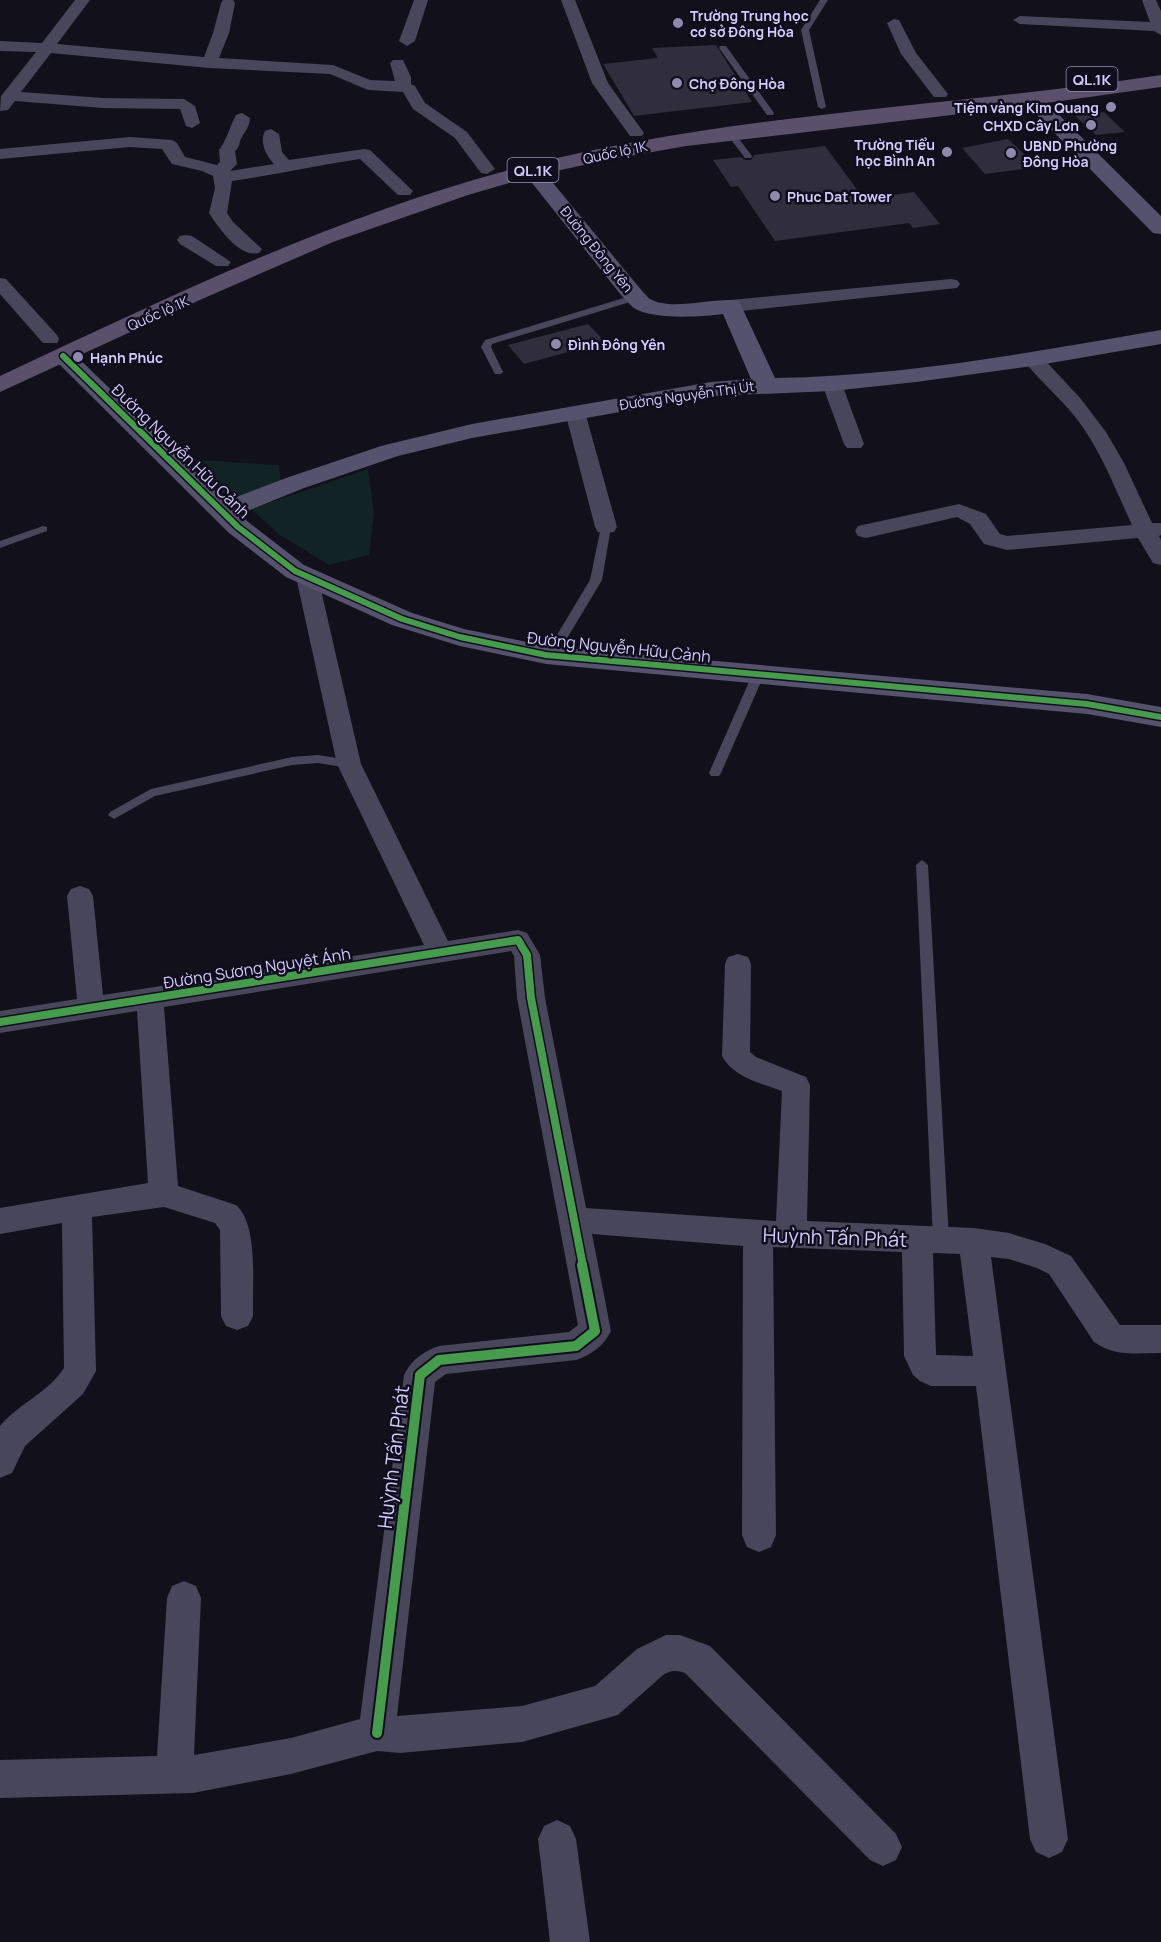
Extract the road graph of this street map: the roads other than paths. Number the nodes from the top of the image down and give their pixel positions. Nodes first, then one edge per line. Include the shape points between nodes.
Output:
1 (83, 0) edge
2 (421, 0) edge
3 (568, 0) edge
4 (824, 0) edge
5 (1147, 0) edge
6 (228, 3) dead end
7 (1020, 20) dead end
8 (894, 23) dead end
9 (1160, 28) edge
10 (407, 41) dead end
11 (0, 46) edge
12 (47, 48) junction
13 (723, 48) dead end
14 (209, 63) junction
15 (398, 63) dead end
16 (1161, 67) edge
17 (1161, 81) edge
18 (403, 86) junction
19 (1028, 93) junction
20 (940, 94) junction
21 (4, 103) edge
22 (822, 107) junction
23 (770, 113) junction
24 (242, 118) dead end
25 (192, 123) dead end
26 (730, 133) junction
27 (271, 134) dead end
28 (641, 139) junction
29 (0, 154) edge
30 (748, 156) dead end
31 (286, 165) junction
32 (487, 169) junction
33 (532, 170) junction
34 (221, 174) junction
35 (404, 191) junction
36 (1161, 228) edge
37 (186, 240) dead end
38 (253, 249) junction
39 (222, 262) junction
40 (0, 283) edge
41 (951, 284) dead end
42 (637, 297) junction
43 (731, 306) junction
44 (1161, 337) edge
45 (57, 347) junction
46 (1033, 359) junction
47 (0, 362) edge
48 (498, 372) dead end
49 (832, 384) junction
50 (0, 385) edge
51 (766, 385) junction
52 (575, 412) junction
53 (854, 444) dead end
54 (224, 511) junction
55 (606, 527) joint
56 (43, 529) dead end
57 (1153, 530) edge
58 (866, 531) dead end
59 (0, 545) edge
60 (1161, 558) edge
61 (307, 577) junction
62 (566, 658) junction
63 (758, 675) junction
64 (1161, 717) edge
65 (349, 764) junction
66 (715, 773) dead end
67 (114, 815) dead end
68 (922, 866) dead end
69 (80, 896) dead end
70 (441, 953) junction
71 (738, 964) dead end
72 (150, 998) junction
73 (91, 1007) junction
74 (0, 1022) edge
75 (164, 1194) junction
76 (76, 1207) junction
77 (573, 1220) junction
78 (0, 1221) edge
79 (758, 1234) junction
80 (791, 1234) junction
81 (929, 1239) junction
82 (974, 1241) junction
83 (237, 1316) dead end
84 (1159, 1346) edge
85 (989, 1371) junction
86 (0, 1462) edge
87 (759, 1535) dead end
88 (184, 1598) dead end
89 (377, 1733) junction
90 (175, 1774) junction
91 (0, 1779) edge
92 (557, 1839) dead end
93 (1049, 1839) dead end
94 (883, 1847) dead end
95 (570, 1942) edge

1 - 12 street
2 - 10 street
3 - 28 street via 600,83
4 - 22 lane via 805,30
5 - 9 street
6 - 14 street
7 - 9 street
8 - 20 street via 909,54
11 - 12 street
12 - 14 street
12 - 21 street
13 - 23 lane
14 - 18 street via 333,70 368,85
15 - 18 street
16 - 19 main road, Quốc lộ 1K / QL.1K
17 - 19 main road, Quốc lộ 1K / QL.1K
18 - 32 street via 427,113 461,135
19 - 20 main road, Quốc lộ 1K / QL.1K
19 - 26 main road, Quốc lộ 1K / QL.1K
19 - 36 street
20 - 22 main road, Quốc lộ 1K / QL.1K
21 - 25 street via 184,104
22 - 23 main road, Quốc lộ 1K / QL.1K
23 - 28 main road, Quốc lộ 1K / QL.1K
24 - 34 street via 240,130 227,150 229,164
26 - 28 main road, Quốc lộ 1K / QL.1K
26 - 30 lane
27 - 31 street via 275,154
28 - 32 main road, Quốc lộ 1K / QL.1K
28 - 33 main road, Quốc lộ 1K / QL.1K
29 - 34 street via 153,143 171,147 178,160
31 - 34 street via 274,170
31 - 35 street via 364,154
32 - 35 main road, Quốc lộ 1K / QL.1K
33 - 42 street, Đường Đông Yên
33 - 45 main road, Quốc lộ 1K / QL.1K via 384,214
34 - 38 street via 223,193 218,213 226,226
35 - 38 main road, Quốc lộ 1K / QL.1K
37 - 39 street
38 - 39 main road, Quốc lộ 1K / QL.1K
39 - 45 main road, Quốc lộ 1K / QL.1K
40 - 45 street
41 - 43 street
42 - 43 street, Đường Đông Yên via 661,308 695,311
42 - 48 lane via 488,342 486,347
43 - 51 street
44 - 46 street, Đường Nguyễn Thị Út
45 - 47 main road, Quốc lộ 1K
45 - 50 main road, Quốc lộ 1K / QL.1K
45 - 54 street, Đường Nguyễn Hữu Cảnh
46 - 49 street, Đường Nguyễn Thị Út
46 - 57 street via 1096,431
49 - 51 street, Đường Nguyễn Thị Út
49 - 53 street
51 - 52 street, Đường Nguyễn Thị Út via 711,389
52 - 54 street, Đường Nguyễn Thị Út via 418,443
52 - 55 street
54 - 61 street, Đường Nguyễn Hữu Cảnh via 238,527
55 - 62 lane via 596,580 560,640
56 - 59 lane
57 - 58 street via 1007,543 992,539 978,519 959,510
57 - 60 street
61 - 62 street, Đường Nguyễn Hữu Cảnh via 353,599 460,637
61 - 65 street
62 - 63 street, Đường Nguyễn Hữu Cảnh
63 - 64 street, Đường Nguyễn Hữu Cảnh via 1087,704
63 - 66 lane
65 - 67 lane via 318,759 292,761 182,784 151,793
65 - 70 street
68 - 81 lane
69 - 73 street
70 - 72 street, Đường Sương Nguyệt Ánh
70 - 77 street, Đường Sương Nguyệt Ánh via 518,940 527,955 531,998
71 - 80 street via 736,1056 746,1065 796,1085
72 - 73 street, Đường Sương Nguyệt Ánh
72 - 75 street
73 - 74 street, Đường Sương Nguyệt Ánh
75 - 76 street
75 - 83 street via 225,1214 232,1220
76 - 78 street
76 - 86 street via 80,1371 66,1391 9,1438
77 - 79 street, Huỳnh Tấn Phát
77 - 89 street, Huỳnh Tấn Phát via 595,1331 576,1346 439,1360 420,1375
79 - 80 street, Huỳnh Tấn Phát
79 - 87 street
80 - 81 street, Huỳnh Tấn Phát
81 - 82 street, Huỳnh Tấn Phát
81 - 85 street via 920,1356 924,1365 931,1371
82 - 84 street, Huỳnh Tấn Phát via 1009,1246 1060,1265 1104,1332 1115,1339
82 - 85 street
85 - 93 street
88 - 90 street
89 - 90 street via 291,1756
89 - 94 street via 400,1735 522,1724 605,1702 650,1662 666,1653 680,1653 697,1659
90 - 91 street
92 - 95 street

